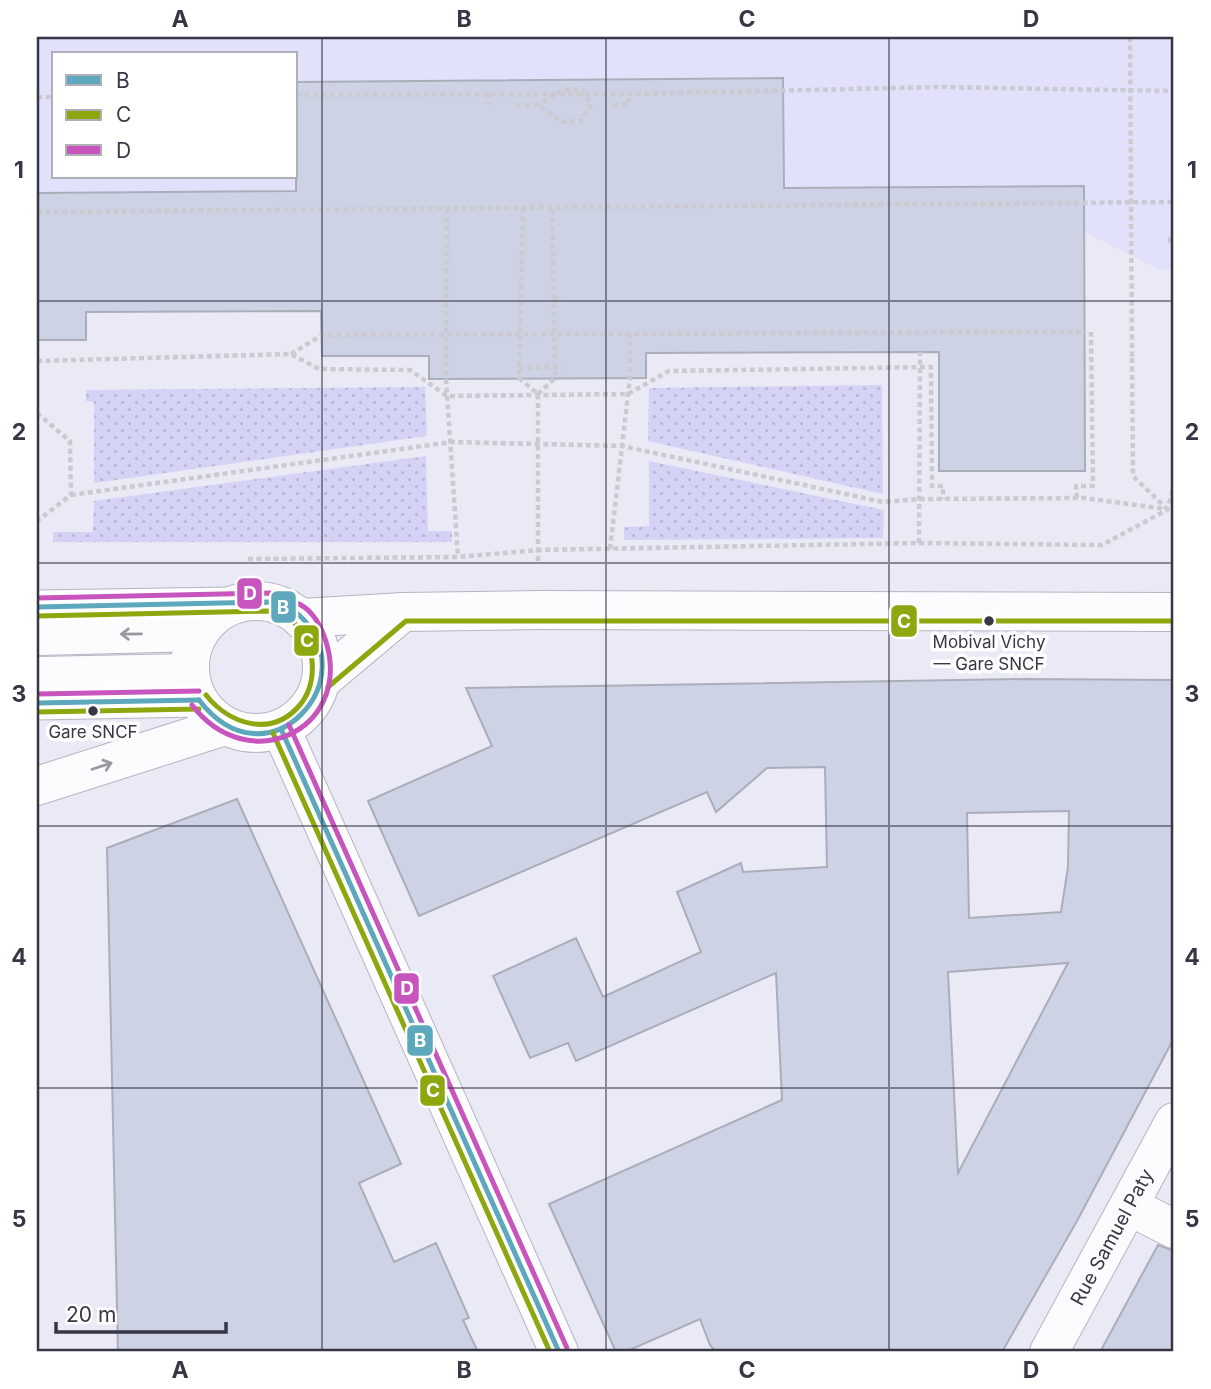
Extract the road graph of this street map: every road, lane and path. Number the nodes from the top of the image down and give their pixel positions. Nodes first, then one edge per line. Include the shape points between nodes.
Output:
1 (1130, 37) edge
2 (1174, 91) edge
3 (489, 93) junction
4 (629, 94) junction
5 (298, 95) edge
6 (613, 104) dead end
7 (516, 105) dead end
8 (538, 105) junction
9 (489, 106) dead end
10 (1174, 202) edge
11 (447, 208) junction
12 (523, 208) junction
13 (552, 208) junction
14 (37, 212) edge
15 (554, 298) junction
16 (563, 298) dead end
17 (1085, 332) dead end
18 (1091, 332) dead end
19 (447, 334) junction
20 (520, 334) junction
21 (555, 334) junction
22 (630, 334) junction
23 (920, 352) dead end
24 (291, 354) junction
25 (37, 361) edge
26 (563, 367) dead end
27 (920, 367) junction
28 (518, 368) dead end
29 (538, 394) junction
30 (628, 394) junction
31 (447, 396) junction
32 (37, 413) edge
33 (452, 442) junction
34 (537, 444) junction
35 (622, 446) junction
36 (1174, 486) edge
37 (71, 495) junction
38 (1076, 498) junction
39 (920, 499) junction
40 (943, 499) junction
41 (1167, 510) junction
42 (37, 521) edge
43 (919, 543) junction
44 (610, 549) junction
45 (538, 550) junction
46 (458, 557) junction
47 (241, 559) dead end
48 (538, 564) dead end
49 (231, 604) junction
50 (37, 607) edge
51 (1173, 609) edge
52 (403, 612) junction
53 (302, 618) junction
54 (199, 632) junction
55 (37, 636) edge
56 (37, 676) edge
57 (322, 680) junction
58 (205, 700) junction
59 (37, 703) edge
60 (281, 729) junction
61 (37, 786) edge
62 (1174, 1122) edge
63 (1129, 1206) junction
64 (1174, 1229) edge
65 (559, 1352) edge
66 (1049, 1352) edge

1 - 41 path, bridge via 1133,476
2 - 4 path via 940,87
3 - 4 path
3 - 5 path
3 - 9 path
4 - 6 path via 629,104
7 - 8 path
8 - 8 path via 563,90 582,90 591,105 581,121 562,122
10 - 13 path
11 - 12 path
11 - 14 path
11 - 19 path
12 - 13 path
12 - 20 path
13 - 15 path
15 - 16 path
15 - 21 path
17 - 22 path
18 - 38 path via 1093,486 1076,486
19 - 20 path
19 - 24 path via 321,335
19 - 31 path
20 - 21 path
20 - 29 path via 519,378
21 - 22 path
21 - 29 path via 555,378
22 - 30 path
23 - 27 path
24 - 25 path
24 - 31 path via 319,369 410,370
26 - 28 path
27 - 30 path via 669,371
27 - 39 path
27 - 40 path via 931,367 932,486 943,486
29 - 30 path
29 - 31 path
29 - 34 path
30 - 35 path
31 - 33 path
32 - 37 path via 70,441
33 - 34 path
33 - 37 path
33 - 46 path
34 - 35 path
34 - 45 path
35 - 39 path via 883,502
35 - 44 path
36 - 41 path
37 - 42 path
38 - 40 path
38 - 41 path
39 - 40 path
39 - 43 path
41 - 43 path via 1102,545
43 - 44 path
44 - 45 path
45 - 46 path
45 - 48 path
46 - 47 path
49 - 50 lane
49 - 53 main road via 269,601
49 - 54 main road
51 - 52 main road
52 - 53 main road
52 - 57 main road
53 - 57 main road via 316,636
54 -> 55 main road
54 - 58 main road via 191,652
56 - 58 main road
57 - 60 main road via 300,718
58 - 59 lane
58 - 60 main road via 243,732
61 -> 58 main road
60 - 65 main road
62 - 63 main road, Rue Samuel Paty
63 - 64 main road
63 - 66 main road, Rue Samuel Paty

